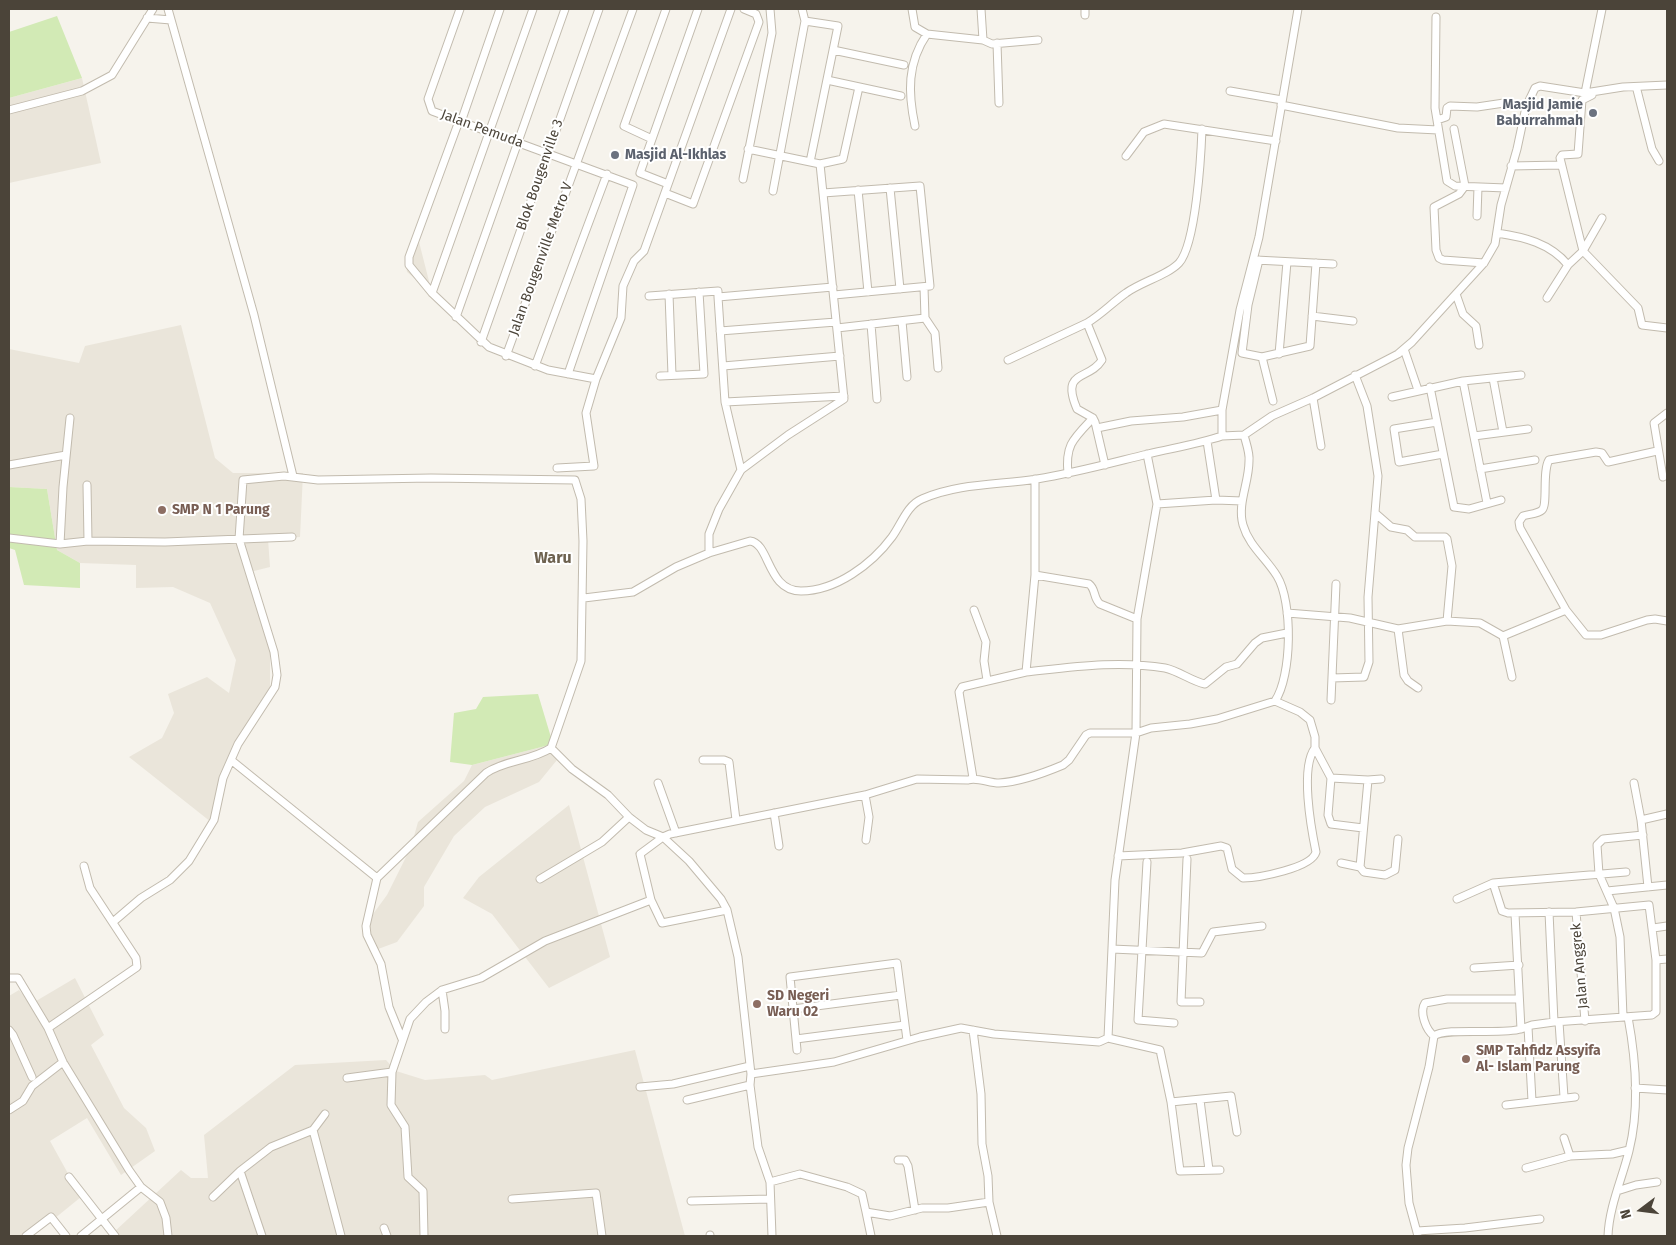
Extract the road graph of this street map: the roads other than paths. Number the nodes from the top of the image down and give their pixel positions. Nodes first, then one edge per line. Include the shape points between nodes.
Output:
1 (154, 9) edge
2 (168, 9) edge
3 (460, 9) edge
4 (500, 9) edge
5 (533, 9) edge
6 (565, 9) edge
7 (599, 9) edge
8 (633, 9) edge
9 (666, 9) edge
10 (698, 9) edge
11 (731, 9) edge
12 (744, 9) edge
13 (770, 9) edge
14 (802, 9) edge
15 (912, 9) edge
16 (982, 9) edge
17 (1298, 9) edge
18 (1602, 9) edge
19 (1436, 17) dead end
20 (147, 18) junction
21 (171, 20) junction
22 (805, 21) junction
23 (927, 34) junction
24 (983, 40) junction
25 (1038, 40) dead end
26 (997, 43) junction
27 (833, 50) junction
28 (904, 65) dead end
29 (827, 80) junction
30 (1667, 85) edge
31 (859, 88) junction
32 (1637, 88) junction
33 (1230, 91) dead end
34 (1585, 93) junction
35 (900, 96) dead end
36 (999, 103) dead end
37 (1282, 103) junction
38 (1526, 107) junction
39 (9, 110) edge
40 (1437, 120) junction
41 (460, 121) junction
42 (915, 126) dead end
43 (1202, 129) junction
44 (1454, 129) dead end
45 (1438, 130) junction
46 (489, 132) junction
47 (652, 139) junction
48 (1276, 141) junction
49 (517, 142) junction
50 (748, 149) junction
51 (548, 153) junction
52 (779, 156) junction
53 (1126, 156) dead end
54 (1659, 161) dead end
55 (810, 162) junction
56 (576, 163) junction
57 (820, 164) junction
58 (1561, 165) junction
59 (1511, 166) junction
60 (606, 174) junction
61 (743, 179) dead end
62 (668, 184) junction
63 (1465, 186) junction
64 (1478, 186) junction
65 (890, 188) junction
66 (1506, 188) junction
67 (858, 190) junction
68 (773, 191) dead end
69 (665, 193) junction
70 (823, 193) junction
71 (1477, 216) dead end
72 (1602, 218) dead end
73 (1497, 233) junction
74 (1583, 251) junction
75 (1256, 260) junction
76 (1287, 262) junction
77 (1316, 263) junction
78 (1484, 263) junction
79 (1333, 264) dead end
80 (1568, 264) junction
81 (833, 287) junction
82 (924, 287) junction
83 (900, 289) junction
84 (699, 292) junction
85 (868, 292) junction
86 (432, 293) junction
87 (669, 294) junction
88 (1456, 294) junction
89 (834, 295) junction
90 (649, 296) dead end
91 (718, 297) junction
92 (1547, 298) dead end
93 (1312, 316) junction
94 (456, 317) junction
95 (925, 318) junction
96 (902, 321) junction
97 (1353, 321) dead end
98 (1087, 323) junction
99 (871, 324) junction
100 (837, 325) junction
101 (1667, 328) edge
102 (720, 331) junction
103 (481, 342) junction
104 (1479, 345) dead end
105 (1404, 349) junction
106 (1279, 354) junction
107 (506, 356) junction
108 (840, 356) junction
109 (1262, 358) junction
110 (1008, 360) dead end
111 (535, 366) junction
112 (723, 366) junction
113 (938, 368) dead end
114 (568, 374) junction
115 (672, 375) junction
116 (1355, 375) junction
117 (1521, 375) dead end
118 (660, 376) dead end
119 (907, 377) dead end
120 (1493, 378) junction
121 (596, 379) junction
122 (1463, 381) junction
123 (1430, 387) junction
124 (1418, 390) junction
125 (844, 396) junction
126 (1392, 397) dead end
127 (1313, 398) junction
128 (877, 399) dead end
129 (1273, 401) dead end
130 (726, 402) junction
131 (1222, 410) junction
132 (1667, 413) edge
133 (70, 418) dead end
134 (1093, 418) junction
135 (1437, 422) junction
136 (1097, 428) junction
137 (1528, 428) dead end
138 (1503, 432) junction
139 (1244, 435) junction
140 (1222, 436) junction
141 (1474, 436) junction
142 (1207, 441) junction
143 (1321, 446) dead end
144 (1658, 451) junction
145 (1147, 454) junction
146 (1443, 454) junction
147 (66, 455) junction
148 (1535, 460) dead end
149 (9, 465) edge
150 (1105, 465) junction
151 (557, 468) dead end
152 (1480, 469) junction
153 (740, 470) junction
154 (1068, 474) junction
155 (293, 476) junction
156 (1663, 477) dead end
157 (1035, 479) junction
158 (87, 485) dead end
159 (1216, 500) junction
160 (1500, 500) dead end
161 (1242, 501) junction
162 (1487, 503) junction
163 (1157, 504) junction
164 (1376, 513) junction
165 (292, 537) dead end
166 (9, 538) edge
167 (239, 539) junction
168 (88, 540) junction
169 (60, 544) junction
170 (709, 553) junction
171 (1035, 575) junction
172 (1336, 584) dead end
173 (584, 598) junction
174 (974, 610) dead end
175 (1566, 610) junction
176 (1287, 612) junction
177 (1334, 616) junction
178 (1136, 619) junction
179 (1368, 621) junction
180 (1447, 621) junction
181 (1667, 621) edge
182 (1398, 629) junction
183 (1287, 633) junction
184 (1503, 636) junction
185 (1137, 665) junction
186 (1026, 672) junction
187 (1512, 677) dead end
188 (1332, 678) junction
189 (987, 680) junction
190 (1418, 688) dead end
191 (1331, 700) dead end
192 (1275, 701) junction
193 (1136, 733) junction
194 (552, 748) junction
195 (1315, 748) junction
196 (231, 760) junction
197 (703, 760) dead end
198 (973, 778) junction
199 (1331, 778) junction
200 (1381, 779) dead end
201 (1368, 780) junction
202 (658, 782) dead end
203 (1634, 783) dead end
204 (865, 795) junction
205 (774, 813) junction
206 (1667, 814) edge
207 (629, 817) junction
208 (736, 820) junction
209 (1641, 820) junction
210 (1363, 828) junction
211 (676, 833) junction
212 (1643, 836) junction
213 (663, 837) junction
214 (866, 840) dead end
215 (1398, 840) dead end
216 (779, 846) dead end
217 (1118, 856) junction
218 (1187, 859) dead end
219 (1147, 862) dead end
220 (1340, 863) dead end
221 (84, 866) dead end
222 (1360, 867) junction
223 (1626, 872) dead end
224 (1599, 874) junction
225 (377, 878) junction
226 (540, 879) dead end
227 (1493, 883) junction
228 (1667, 886) edge
229 (1648, 887) junction
230 (1607, 891) junction
231 (1457, 899) dead end
232 (651, 900) junction
233 (1614, 908) junction
234 (727, 910) junction
235 (1548, 912) junction
236 (1576, 912) junction
237 (1515, 914) junction
238 (113, 922) junction
239 (1262, 926) dead end
240 (1667, 926) edge
241 (1654, 928) junction
242 (1112, 950) junction
243 (1142, 951) junction
244 (1182, 953) junction
245 (1667, 959) edge
246 (1656, 960) junction
247 (1519, 965) junction
248 (1474, 968) dead end
249 (9, 978) edge
250 (442, 990) junction
251 (901, 995) junction
252 (1519, 1000) junction
253 (1200, 1002) dead end
254 (793, 1009) junction
255 (1626, 1017) junction
256 (1585, 1021) junction
257 (1556, 1022) junction
258 (1174, 1023) dead end
259 (905, 1026) junction
260 (48, 1028) junction
261 (1524, 1028) junction
262 (445, 1029) dead end
263 (9, 1030) edge
264 (974, 1030) junction
265 (1434, 1036) junction
266 (1108, 1038) junction
267 (402, 1039) junction
268 (796, 1039) junction
269 (907, 1040) junction
270 (797, 1050) dead end
271 (63, 1062) junction
272 (750, 1070) junction
273 (392, 1072) junction
274 (32, 1076) dead end
275 (347, 1078) dead end
276 (750, 1085) junction
277 (640, 1087) dead end
278 (1635, 1088) junction
279 (1667, 1090) edge
280 (1564, 1097) junction
281 (1575, 1097) dead end
282 (687, 1100) dead end
283 (1200, 1100) junction
284 (1532, 1101) junction
285 (1172, 1102) junction
286 (1506, 1105) dead end
287 (9, 1110) edge
288 (325, 1114) dead end
289 (313, 1130) junction
290 (1236, 1132) dead end
291 (1564, 1138) dead end
292 (1629, 1150) junction
293 (1570, 1156) junction
294 (898, 1160) dead end
295 (1526, 1168) dead end
296 (1210, 1170) junction
297 (1220, 1170) dead end
298 (240, 1171) junction
299 (69, 1177) dead end
300 (770, 1182) junction
301 (1657, 1182) dead end
302 (141, 1188) junction
303 (1618, 1191) junction
304 (213, 1197) dead end
305 (512, 1199) dead end
306 (769, 1199) junction
307 (691, 1201) dead end
308 (989, 1202) junction
309 (915, 1210) junction
310 (866, 1212) junction
311 (1540, 1219) dead end
312 (102, 1220) junction
313 (384, 1228) dead end
314 (1418, 1234) edge
315 (26, 1236) edge
316 (66, 1236) edge
317 (81, 1236) edge
318 (115, 1236) edge
319 (168, 1236) edge
320 (262, 1236) edge
321 (341, 1236) edge
322 (387, 1236) edge
323 (424, 1236) edge
324 (602, 1236) edge
325 (772, 1236) edge
326 (871, 1236) edge
327 (997, 1236) edge
328 (1608, 1236) edge

1 - 20 street
2 - 21 street
3 - 41 street, Jalan Pemuda via 427,103 432,111
4 - 41 street
5 - 46 street
6 - 49 street
7 - 51 street, Blok Bougenville 3
8 - 56 street, Jalan Bougenville Metro V
9 - 47 street via 624,126
10 - 47 street
11 - 62 street
12 - 69 street via 756,14 759,22 693,204
13 - 50 street via 772,33
14 - 22 street
15 - 23 street via 915,27
16 - 24 street
17 - 37 street
18 - 34 street
19 - 40 street via 1434,93
20 - 21 street
20 - 39 street via 119,66 106,79 82,91
21 - 155 street via 254,315
22 - 27 street via 838,26
22 - 52 street
23 - 24 street
23 - 42 street via 919,46 910,74
24 - 26 street
25 - 26 street
26 - 36 street
27 - 28 street
27 - 29 street
29 - 31 street
29 - 55 street
30 - 32 street
31 - 35 street
31 - 57 street via 843,159
32 - 34 street
32 - 54 street via 1652,149
32 - 58 street via 1583,98 1579,152 1560,156
33 - 37 street
34 - 38 street via 1537,87 1533,89
37 - 45 street via 1398,128
37 - 48 street
38 - 40 street via 1504,103 1477,107 1448,106 1446,117
38 - 59 street
40 - 45 street
41 - 46 street, Jalan Pemuda
41 - 86 street via 408,262
43 - 48 street
43 - 53 street via 1164,124 1153,126 1144,132
43 - 98 street via 1191,233 1183,258 1174,267 1126,293
44 - 63 street
45 - 63 street via 1447,181 1455,186
46 - 49 street, Jalan Pemuda
46 - 86 street
47 - 62 street via 640,173
48 - 75 street
49 - 51 street, Jalan Pemuda
49 - 94 street
50 - 52 street
50 - 61 street
51 - 56 street, Jalan Pemuda
51 - 103 street, Blok Bougenville 3
52 - 55 street
52 - 68 street
55 - 57 street
56 - 60 street, Jalan Pemuda
56 - 107 street, Jalan Bougenville Metro V
57 - 70 street
58 - 59 street
58 - 74 street
59 - 66 street
60 - 111 street
60 - 114 street, Jalan Pemuda via 633,185
62 - 69 street
63 - 64 street
63 - 78 street via 1458,194 1434,207 1436,250 1438,258 1443,260
64 - 66 street
64 - 71 street
65 - 67 street
65 - 82 street via 920,186 930,286
65 - 83 street
66 - 73 street
67 - 70 street
67 - 85 street
69 - 121 street via 644,251 634,261 623,286 621,318
70 - 81 street
72 - 74 street
73 - 78 street via 1495,244
73 - 80 street via 1521,236 1539,243
74 - 80 street
74 - 101 street via 1638,308 1642,326
75 - 76 street
75 - 109 street via 1242,353
75 - 131 street via 1240,310
76 - 77 street
76 - 106 street
77 - 79 street
77 - 93 street
78 - 88 street
80 - 92 street
81 - 89 street
81 - 91 street
82 - 83 street
82 - 95 street
83 - 85 street
84 - 87 street
84 - 91 street via 718,291
84 - 115 street via 704,374
85 - 89 street
86 - 94 street
87 - 90 street
87 - 115 street
88 - 104 street via 1463,314 1476,326
88 - 105 street
89 - 100 street
91 - 102 street
93 - 97 street
93 - 106 street via 1310,346
94 - 103 street
95 - 96 street
95 - 113 street via 935,333
96 - 99 street
96 - 119 street
98 - 110 street
98 - 134 street via 1102,360 1078,376 1072,386 1077,409
99 - 100 street
99 - 128 street
100 - 102 street
100 - 108 street
102 - 112 street
103 - 107 street
105 - 116 street
105 - 124 street
106 - 109 street
107 - 111 street
108 - 112 street
108 - 125 street
109 - 129 street
111 - 114 street
112 - 130 street
114 - 121 street
115 - 118 street
116 - 127 street
116 - 164 street via 1367,406 1375,447 1378,476
117 - 120 street
120 - 122 street
120 - 138 street
121 - 151 street via 586,414 594,466
122 - 123 street
122 - 141 street
123 - 124 street
123 - 135 street
124 - 126 street
125 - 130 street
125 - 153 street
127 - 139 street via 1272,416
127 - 143 street
130 - 153 street
131 - 136 street
131 - 140 street
132 - 144 street via 1654,423
133 - 147 street
134 - 136 street
134 - 154 street via 1069,446 1066,456
135 - 146 street
135 - 146 street via 1394,429 1399,462
136 - 150 street
137 - 138 street
138 - 141 street
139 - 140 street
139 - 161 street via 1250,460
140 - 142 street
141 - 152 street
142 - 145 street
142 - 159 street
144 - 156 street
144 - 175 street via 1608,462 1604,454 1596,452 1553,457 1546,463 1545,506 1523,516 1519,522
145 - 150 street
145 - 163 street
146 - 162 street via 1454,508
147 - 149 street
147 - 169 street
148 - 152 street
150 - 154 street
152 - 162 street
153 - 170 street via 709,534
154 - 157 street
155 - 167 street via 243,480
155 - 173 street via 318,480 576,480 581,499
157 - 170 street via 972,485 923,498 913,505 872,562 834,582 808,590 792,590 778,581 754,542
157 - 171 street
158 - 168 street
159 - 161 street
159 - 163 street
160 - 162 street
161 - 176 street via 1243,526 1251,544 1277,576
163 - 178 street
164 - 179 street
164 - 180 street via 1391,527 1403,529 1415,537 1447,539 1452,566
165 - 167 street
166 - 169 street
167 - 168 street via 165,542
167 - 196 street via 274,652 277,675 275,687
168 - 169 street
170 - 173 street via 676,567 633,592
171 - 178 street via 1089,584 1100,604
171 - 186 street
172 - 177 street
173 - 194 street via 580,604 581,661
174 - 189 street via 986,642
175 - 181 street via 1590,636 1647,620
175 - 184 street
176 - 177 street
176 - 183 street
177 - 179 street
177 - 188 street
178 - 185 street
179 - 182 street
179 - 188 street via 1366,674 1359,678
180 - 182 street
180 - 184 street via 1480,623
182 - 190 street via 1404,675
183 - 185 street via 1262,638 1237,664 1226,667 1205,684 1175,671
183 - 192 street via 1284,683
184 - 187 street
185 - 186 street via 1076,665
185 - 193 street
186 - 189 street
188 - 191 street
189 - 198 street via 962,687 959,692
192 - 193 street via 1217,719
192 - 195 street via 1310,720
193 - 198 street via 1090,733 1063,765 1014,780 998,783
193 - 217 street
194 - 207 street
194 - 225 street via 486,773
195 - 199 street
195 - 217 street via 1309,759 1307,785 1316,852 1314,858 1307,862 1268,875 1243,878 1232,869 1227,848 1221,846 1182,853
196 - 225 street
196 - 238 street via 223,778 214,820 189,861 170,880 141,898
197 - 208 street via 728,762
198 - 204 street via 917,779
199 - 201 street
199 - 210 street via 1328,815 1331,824
200 - 201 street
201 - 210 street
202 - 211 street
203 - 209 street
204 - 205 street
204 - 214 street via 869,817
205 - 208 street
205 - 216 street
206 - 209 street
207 - 213 street via 646,830
207 - 226 street via 602,842
208 - 211 street
209 - 212 street
210 - 222 street
211 - 213 street
212 - 224 street via 1599,841
212 - 229 street
213 - 232 street via 639,856
213 - 234 street via 695,868 722,899
215 - 222 street via 1397,863 1393,871 1385,875 1365,873
217 - 242 street
218 - 244 street
219 - 243 street
220 - 222 street
221 - 238 street via 90,888
223 - 224 street
224 - 227 street
224 - 230 street
225 - 267 street via 366,926 367,935 382,964 389,1007
227 - 231 street
227 - 237 street via 1502,911
228 - 229 street
229 - 230 street
230 - 233 street
232 - 234 street via 662,923
232 - 250 street via 545,941 481,978
233 - 236 street
233 - 241 street via 1650,904
233 - 255 street via 1620,937
234 - 272 street via 741,974
235 - 236 street
235 - 237 street
235 - 257 street
236 - 256 street, Jalan Anggrek
237 - 247 street
238 - 260 street via 136,958 137,967
239 - 244 street via 1213,932 1202,954
240 - 241 street
241 - 246 street
242 - 243 street
242 - 266 street
243 - 244 street
243 - 258 street via 1138,1020
244 - 253 street via 1181,1002
245 - 246 street
246 - 255 street via 1656,1012
247 - 248 street
247 - 252 street
249 - 260 street via 18,978
250 - 262 street
250 - 267 street via 410,1019
251 - 254 street
251 - 254 street via 897,963 800,975 790,977
251 - 259 street
252 - 261 street
252 - 265 street via 1447,999 1425,1003 1422,1010 1426,1027
254 - 268 street
255 - 256 street
255 - 278 street via 1632,1038
256 - 257 street
257 - 261 street
257 - 280 street
259 - 268 street
259 - 269 street
260 - 271 street
261 - 265 street via 1496,1033 1446,1032
261 - 284 street
263 - 274 street
264 - 266 street via 1099,1042
264 - 269 street via 948,1029
264 - 308 street
265 - 314 street via 1406,1165 1409,1203
266 - 285 street via 1160,1050
267 - 273 street
268 - 270 street
269 - 272 street via 834,1062
271 - 287 street via 32,1086 23,1101
271 - 302 street
272 - 276 street
272 - 277 street
273 - 275 street
273 - 323 street via 391,1105 405,1127 408,1174 423,1191
276 - 282 street
276 - 300 street via 758,1147
278 - 279 street
278 - 292 street
280 - 281 street
280 - 284 street
283 - 285 street
283 - 290 street via 1232,1097
283 - 296 street
284 - 286 street
285 - 296 street via 1180,1171
288 - 289 street
289 - 298 street via 271,1147
289 - 321 street
291 - 293 street
292 - 293 street
292 - 303 street
293 - 295 street
294 - 309 street via 905,1160 908,1166
296 - 297 street
298 - 304 street
298 - 320 street
299 - 312 street
300 - 306 street
300 - 310 street via 800,1174 847,1187 862,1194
301 - 303 street
302 - 312 street
302 - 319 street via 160,1202
303 - 328 street via 1610,1213
305 - 324 street via 596,1193
306 - 307 street
306 - 325 street
308 - 309 street
308 - 327 street
309 - 310 street via 890,1216
310 - 326 street
311 - 314 street
312 - 317 street
312 - 318 street
313 - 322 street
315 - 316 street via 51,1217

